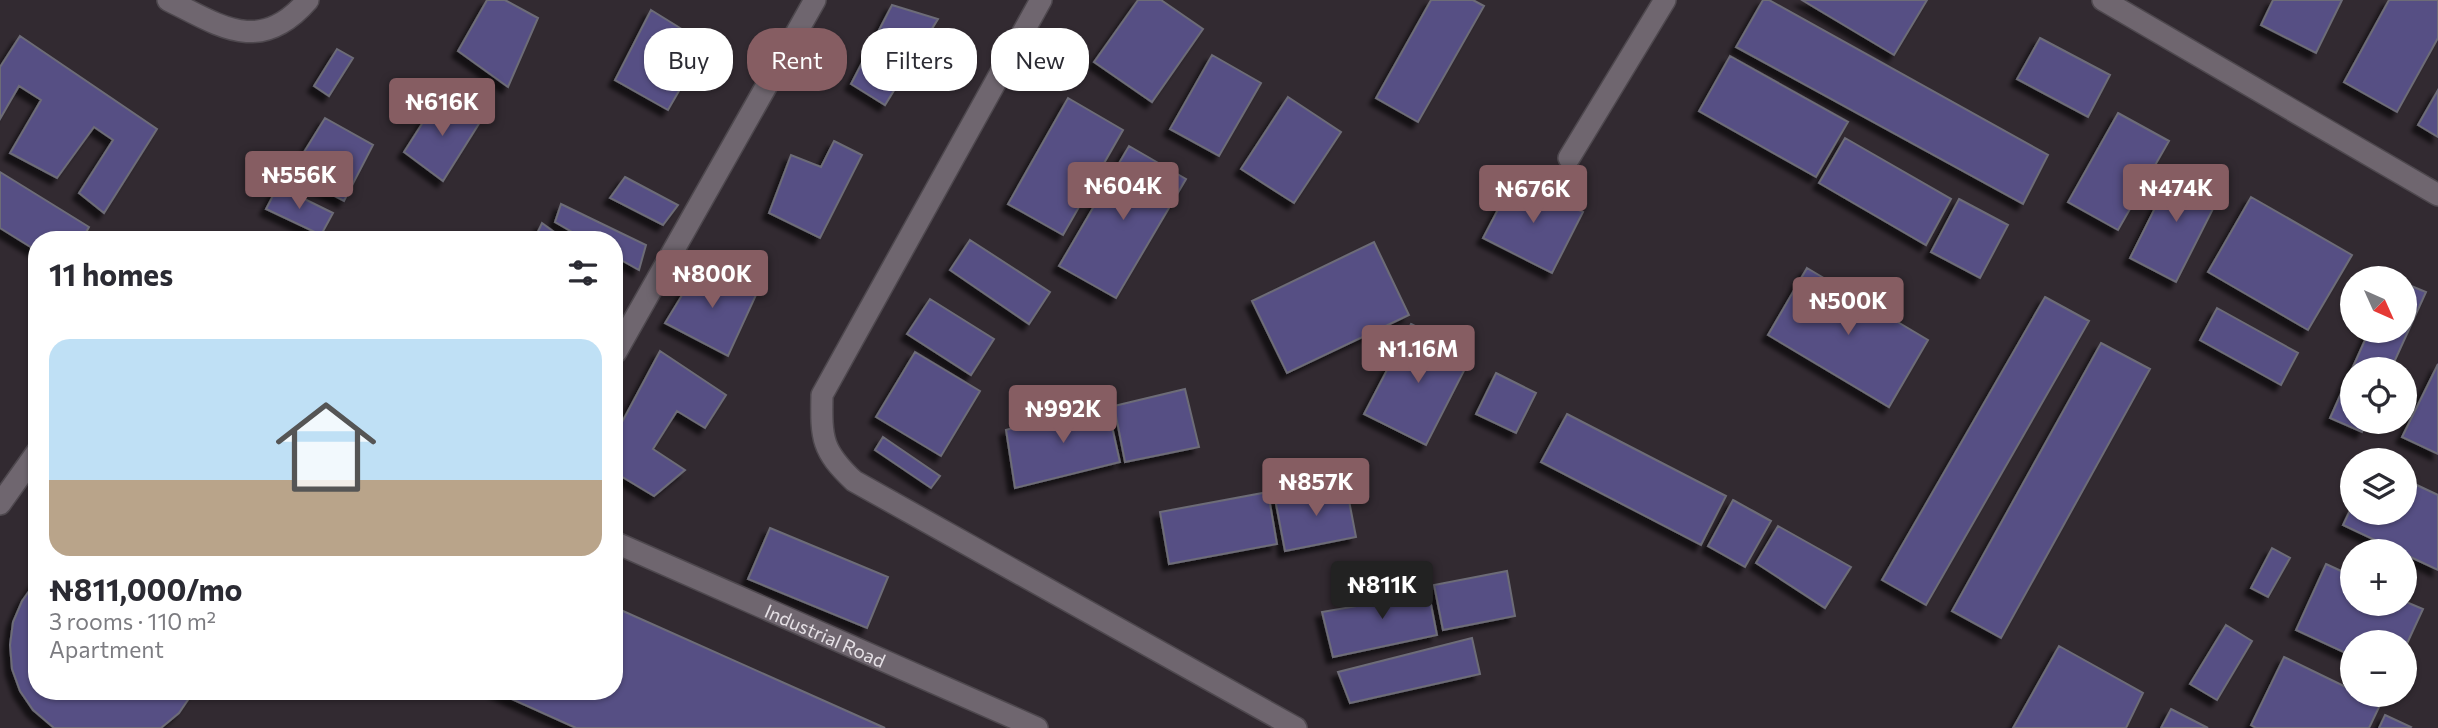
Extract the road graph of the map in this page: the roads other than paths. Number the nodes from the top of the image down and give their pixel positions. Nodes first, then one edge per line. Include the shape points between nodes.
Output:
1 (168, 0) edge
2 (308, 0) edge
3 (815, 0) edge
4 (1041, 0) edge
5 (1665, 0) edge
6 (2103, 0) edge
7 (1569, 158) dead end
8 (2438, 195) edge
9 (623, 340) edge
10 (28, 465) edge
11 (0, 504) edge
12 (623, 546) edge
13 (1037, 728) edge
14 (1296, 728) edge

1 - 2 street via 224,28 260,34 296,14
3 - 9 street
4 - 14 street via 822,395 822,428 830,458 855,481
5 - 7 street
6 - 8 street
10 - 11 street
12 - 13 street, Industrial Road

